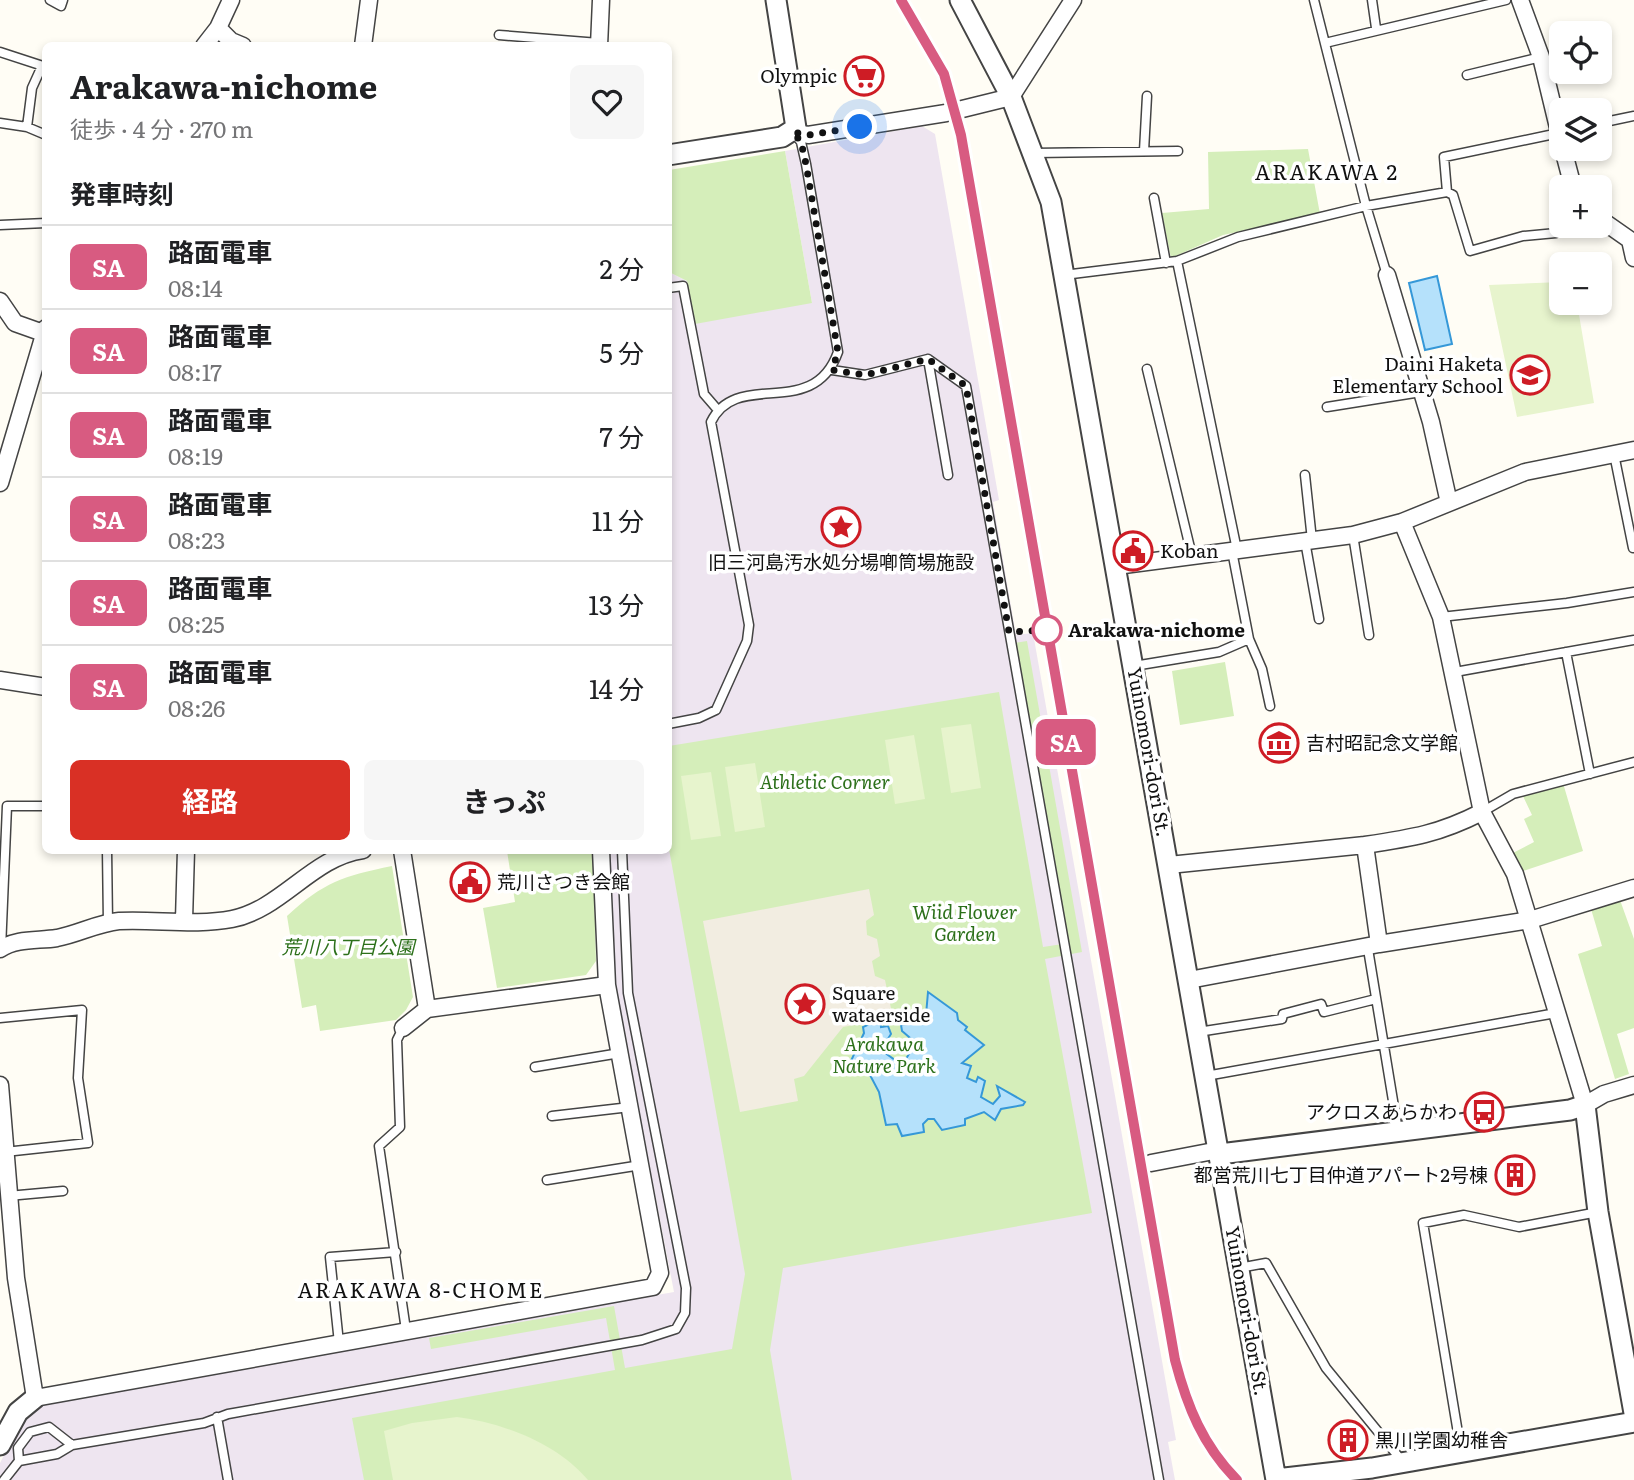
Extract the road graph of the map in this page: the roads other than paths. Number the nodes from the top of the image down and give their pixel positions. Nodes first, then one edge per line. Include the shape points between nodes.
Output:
1 (50, 0) edge
2 (63, 0) edge
3 (232, 0) edge
4 (369, 0) edge
5 (601, 0) edge
6 (776, 0) edge
7 (960, 0) edge
8 (1073, 0) edge
9 (1314, 0) edge
10 (1371, 0) edge
11 (1506, 0) edge
12 (1520, 0) edge
13 (218, 28) junction
14 (1376, 28) junction
15 (499, 35) dead end
16 (207, 42) edge
17 (232, 42) edge
18 (364, 42) edge
19 (577, 42) edge
20 (599, 42) edge
21 (1325, 43) junction
22 (0, 52) edge
23 (1541, 57) junction
24 (42, 66) edge
25 (42, 70) edge
26 (1467, 75) dead end
27 (1146, 96) dead end
28 (1011, 97) junction
29 (1551, 98) edge
30 (1634, 116) edge
31 (1612, 121) edge
32 (0, 123) edge
33 (27, 127) junction
34 (793, 132) junction
35 (42, 133) edge
36 (1549, 140) edge
37 (1144, 151) junction
38 (1178, 151) dead end
39 (1034, 153) junction
40 (672, 154) edge
41 (1447, 192) junction
42 (1154, 198) dead end
43 (1366, 206) junction
44 (42, 223) edge
45 (0, 225) edge
46 (1612, 226) edge
47 (1549, 234) edge
48 (1631, 238) edge
49 (1634, 258) edge
50 (1177, 261) junction
51 (1166, 262) junction
52 (1064, 275) junction
53 (1387, 275) joint
54 (672, 287) edge
55 (1, 306) edge
56 (42, 331) edge
57 (42, 341) edge
58 (928, 359) junction
59 (1147, 369) dead end
60 (832, 370) junction
61 (1421, 392) junction
62 (1327, 407) dead end
63 (717, 409) junction
64 (1634, 450) edge
65 (1614, 454) junction
66 (4, 460) edge
67 (948, 475) dead end
68 (1305, 475) dead end
69 (0, 483) edge
70 (1449, 503) junction
71 (1402, 522) junction
72 (1353, 535) junction
73 (1309, 540) junction
74 (1633, 548) edge
75 (1234, 550) junction
76 (1192, 556) junction
77 (1116, 566) junction
78 (1634, 592) edge
79 (1441, 617) junction
80 (1319, 619) dead end
81 (1369, 635) dead end
82 (1249, 639) junction
83 (1634, 640) edge
84 (1566, 652) junction
85 (1134, 666) junction
86 (1455, 672) junction
87 (0, 680) edge
88 (42, 686) edge
89 (1270, 706) dead end
90 (672, 723) edge
91 (1634, 762) edge
92 (1590, 774) junction
93 (42, 806) edge
94 (1482, 812) junction
95 (4, 814) edge
96 (1365, 845) junction
97 (107, 854) edge
98 (186, 854) edge
99 (342, 854) edge
100 (403, 854) edge
101 (601, 854) edge
102 (622, 854) edge
103 (1169, 866) junction
104 (1634, 888) edge
105 (184, 920) junction
106 (1530, 920) junction
107 (108, 923) junction
108 (1374, 946) junction
109 (1, 949) edge
110 (1189, 980) junction
111 (607, 985) junction
112 (1376, 999) junction
113 (426, 1009) junction
114 (1556, 1013) junction
115 (0, 1018) edge
116 (403, 1028) joint
117 (1198, 1032) junction
118 (1384, 1043) junction
119 (620, 1053) junction
120 (535, 1067) dead end
121 (1206, 1076) junction
122 (0, 1085) edge
123 (1634, 1085) edge
124 (1585, 1105) junction
125 (630, 1107) junction
126 (552, 1116) dead end
127 (1398, 1131) junction
128 (5, 1152) junction
129 (1220, 1152) junction
130 (1151, 1163) dead end
131 (642, 1166) junction
132 (548, 1180) dead end
133 (63, 1191) dead end
134 (8, 1196) junction
135 (1598, 1212) junction
136 (396, 1252) junction
137 (1240, 1268) junction
138 (405, 1330) junction
139 (339, 1343) junction
140 (36, 1398) junction
141 (1634, 1413) edge
142 (217, 1417) junction
143 (1634, 1422) edge
144 (1, 1441) edge
145 (72, 1445) junction
146 (1461, 1451) junction
147 (19, 1461) junction
148 (1402, 1461) junction
149 (1375, 1474) edge
150 (1344, 1476) edge
151 (8, 1479) edge
152 (228, 1480) edge
153 (1158, 1480) edge
154 (1276, 1480) edge

1 - 2 lane via 61,6
3 - 13 street
4 - 18 street
5 - 20 street
6 - 34 street via 797,118
7 - 28 street, Yuinomori-dori St.
8 - 28 street
9 - 21 lane
10 - 14 lane
11 - 14 lane
12 - 23 street
13 - 16 street
13 - 17 street
14 - 21 lane
15 - 19 lane
21 - 43 lane
22 - 24 lane
23 - 26 lane
23 - 29 street
25 - 33 lane via 32,88
27 - 37 lane
28 - 34 street via 946,113 808,135
28 - 39 street, Yuinomori-dori St.
30 - 31 lane
32 - 33 lane
33 - 35 lane
34 - 40 street
34 - 60 lane via 801,142 806,164 838,352
36 - 41 lane via 1444,157
37 - 38 lane
37 - 39 lane
39 - 52 street, Yuinomori-dori St. via 1051,202
41 - 43 lane
41 - 47 lane via 1453,195 1470,251
42 - 51 lane
43 - 50 lane via 1238,237
43 - 53 lane
44 - 45 lane
46 - 48 street
48 - 49 street
50 - 51 lane
50 - 75 lane
51 - 52 lane
52 - 77 street, Yuinomori-dori St.
53 - 61 street
54 - 63 lane via 683,286 704,394
55 - 56 street via 15,323
57 - 66 street
58 - 60 lane via 865,375
58 - 67 lane
58 - 153 lane via 966,386
59 - 76 lane
60 - 63 lane via 811,388 732,400
61 - 62 lane
61 - 70 street
63 - 90 lane via 711,422 749,633 716,710
64 - 65 street
65 - 70 street via 1525,472
65 - 74 lane
66 - 69 street
68 - 73 lane
70 - 71 street
71 - 72 street
71 - 79 street
72 - 73 street
72 - 81 lane
73 - 75 street
73 - 80 lane
75 - 76 street
75 - 82 lane
76 - 77 street
77 - 85 street, Yuinomori-dori St.
78 - 79 lane
79 - 86 street
82 - 85 lane via 1219,652
82 - 89 lane
83 - 84 lane
84 - 86 lane
84 - 92 lane
85 - 103 street, Yuinomori-dori St.
86 - 94 street
87 - 88 street
91 - 92 lane
92 - 94 lane via 1513,794
93 - 95 lane via 7,806
94 - 96 street via 1448,830
94 - 106 street via 1515,874
95 - 109 lane
96 - 103 street
96 - 108 street
97 - 107 lane
98 - 105 street
99 - 105 street via 253,912 230,919
100 - 113 street
101 - 111 street
102 - 142 lane via 628,993 686,1287 681,1322 669,1333 642,1340
103 - 110 street, Yuinomori-dori St.
104 - 106 street
105 - 107 street
106 - 108 street
106 - 114 street
107 - 109 street
108 - 110 street
108 - 112 lane
110 - 117 street, Yuinomori-dori St.
111 - 113 street
111 - 119 street
112 - 117 lane via 1324,1012 1321,1004 1283,1014 1282,1019
112 - 118 lane
113 - 116 street
114 - 118 lane
114 - 124 street
115 - 128 lane via 82,1010 78,1078 88,1143
116 - 136 lane via 397,1040 400,1127 379,1146
117 - 121 street, Yuinomori-dori St.
118 - 121 lane
118 - 127 lane
119 - 120 lane
119 - 125 street
121 - 129 street, Yuinomori-dori St.
122 - 128 street
123 - 124 street via 1612,1090
124 - 127 street
124 - 135 street
125 - 126 lane
125 - 131 street
127 - 129 street
128 - 134 street
129 - 130 street
129 - 137 street, Yuinomori-dori St.
131 - 132 lane
131 - 138 street via 660,1273 653,1287
133 - 134 lane
134 - 140 street
135 - 141 street
135 - 146 lane via 1519,1227 1464,1215 1423,1223
136 - 138 lane
136 - 139 lane via 330,1257
137 - 148 lane via 1266,1263 1326,1368
137 - 154 street, Yuinomori-dori St.
138 - 139 street
139 - 140 street
140 - 144 street via 18,1412
142 - 145 lane
142 - 152 lane
143 - 146 street
145 - 147 lane via 57,1454
145 - 147 lane via 49,1427 30,1432 18,1448
146 - 148 street
147 - 151 lane
148 - 149 street
149 - 150 street
150 - 154 street

